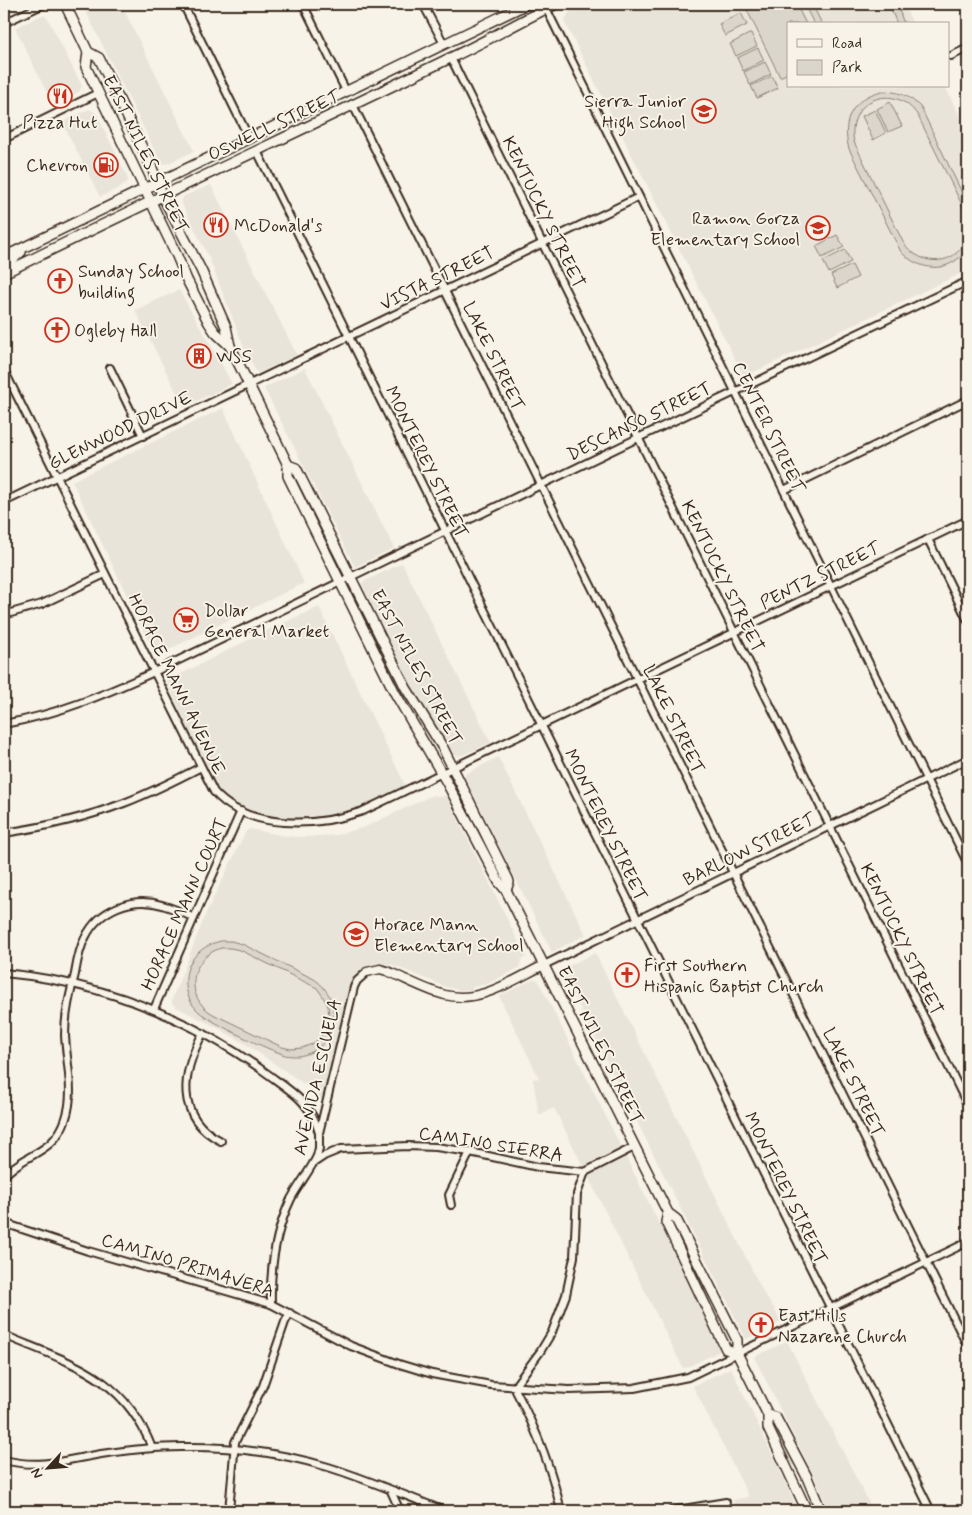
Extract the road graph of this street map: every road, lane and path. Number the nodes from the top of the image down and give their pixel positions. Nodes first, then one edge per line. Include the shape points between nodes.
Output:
1 (44, 4) edge
2 (65, 4) edge
3 (183, 4) edge
4 (303, 4) edge
5 (423, 4) edge
6 (527, 4) edge
7 (556, 4) edge
8 (546, 6) edge
9 (4, 23) edge
10 (444, 44) junction
11 (968, 48) edge
12 (88, 52) junction
13 (951, 56) dead end
14 (451, 58) junction
15 (346, 91) junction
16 (98, 93) junction
17 (353, 105) junction
18 (249, 138) junction
19 (4, 139) edge
20 (257, 152) junction
21 (157, 183) junction
22 (145, 189) junction
23 (162, 195) junction
24 (639, 197) junction
25 (150, 201) junction
26 (31, 243) junction
27 (542, 244) junction
28 (4, 256) edge
29 (4, 264) edge
30 (4, 273) edge
31 (968, 281) edge
32 (445, 291) junction
33 (348, 338) junction
34 (230, 346) junction
35 (110, 368) dead end
36 (4, 370) edge
37 (248, 385) junction
38 (735, 392) junction
39 (968, 400) edge
40 (143, 436) junction
41 (638, 438) junction
42 (288, 465) junction
43 (57, 477) junction
44 (541, 485) junction
45 (784, 490) junction
46 (4, 502) edge
47 (968, 520) edge
48 (444, 532) junction
49 (928, 539) junction
50 (105, 574) junction
51 (350, 577) junction
52 (340, 582) junction
53 (831, 586) junction
54 (4, 614) edge
55 (968, 621) edge
56 (734, 633) junction
57 (154, 672) junction
58 (637, 679) junction
59 (4, 724) edge
60 (540, 726) junction
61 (968, 759) edge
62 (201, 767) junction
63 (452, 768) junction
64 (441, 774) junction
65 (927, 780) junction
66 (241, 811) junction
67 (830, 826) junction
68 (4, 833) edge
69 (968, 864) edge
70 (733, 873) junction
71 (506, 890) junction
72 (194, 918) junction
73 (636, 920) junction
74 (544, 965) junction
75 (367, 972) joint
76 (4, 973) edge
77 (72, 983) junction
78 (154, 1009) junction
79 (203, 1032) junction
80 (968, 1106) edge
81 (319, 1133) junction
82 (221, 1141) dead end
83 (634, 1147) junction
84 (470, 1152) junction
85 (313, 1165) junction
86 (585, 1172) junction
87 (4, 1176) edge
88 (451, 1205) dead end
89 (668, 1214) junction
90 (4, 1223) edge
91 (968, 1242) edge
92 (926, 1262) junction
93 (271, 1304) junction
94 (829, 1308) junction
95 (290, 1313) junction
96 (4, 1335) edge
97 (968, 1347) edge
98 (737, 1353) junction
99 (516, 1388) junction
100 (768, 1414) junction
101 (152, 1448) junction
102 (235, 1449) junction
103 (4, 1460) edge
104 (391, 1491) junction
105 (726, 1502) dead end
106 (688, 1510) edge
107 (229, 1511) edge
108 (400, 1511) edge
109 (445, 1511) edge
110 (561, 1511) edge
111 (671, 1511) edge
112 (807, 1511) edge
113 (821, 1511) edge
114 (931, 1511) edge

1 - 9 street
2 - 12 main road, EAST NILES STREET
3 - 18 street
4 - 15 street
5 - 10 street
6 - 10 main road, OSWELL STREET
7 - 8 main road, OSWELL STREET
8 - 14 main road, OSWELL STREET
8 - 24 street, CENTER STREET
10 - 15 main road, OSWELL STREET
11 - 13 street
12 - 16 main road, EAST NILES STREET via 86,67
12 - 21 main road, EAST NILES STREET via 99,58
14 - 17 main road, OSWELL STREET
14 - 27 street, KENTUCKY STREET
15 - 18 main road, OSWELL STREET
16 - 19 street
16 - 22 main road, EAST NILES STREET
17 - 20 main road, OSWELL STREET
17 - 32 street, LAKE STREET
18 - 21 main road, OSWELL STREET
20 - 23 main road, OSWELL STREET
20 - 33 street, MONTEREY STREET
21 - 22 main road, OSWELL STREET
21 - 23 main road, EAST NILES STREET
22 - 25 main road, EAST NILES STREET
22 - 26 main road, OSWELL STREET
23 - 25 main road, OSWELL STREET
23 - 34 main road, EAST NILES STREET via 222,317
24 - 27 street, VISTA STREET
24 - 38 street, CENTER STREET
25 - 30 main road, OSWELL STREET
25 - 34 main road, EAST NILES STREET via 209,323
26 - 28 main road, OSWELL STREET
26 - 29 main road
27 - 32 street, VISTA STREET
27 - 41 street, KENTUCKY STREET
31 - 38 street, DESCANSO STREET
32 - 33 street, VISTA STREET
32 - 44 street, LAKE STREET
33 - 37 street, VISTA STREET
33 - 48 street, MONTEREY STREET
34 - 37 main road, EAST NILES STREET
35 - 40 street
36 - 43 street, HORACE MANN AVENUE
37 - 40 street, GLENWOOD DRIVE
37 - 42 main road, EAST NILES STREET
38 - 41 street, DESCANSO STREET
38 - 45 street, CENTER STREET
39 - 45 street
40 - 43 street, GLENWOOD DRIVE
41 - 44 street, DESCANSO STREET
41 - 56 street, KENTUCKY STREET
42 - 51 main road, EAST NILES STREET via 296,468
42 - 52 main road, EAST NILES STREET via 288,476
43 - 46 street, GLENWOOD DRIVE
43 - 50 street, HORACE MANN AVENUE
44 - 48 street, DESCANSO STREET
44 - 58 street, LAKE STREET
45 - 53 street, CENTER STREET
47 - 49 street, PENTZ STREET
48 - 51 street, DESCANSO STREET
48 - 60 street, MONTEREY STREET
49 - 53 street, PENTZ STREET
49 - 55 street
50 - 54 street via 42,604
50 - 57 street, HORACE MANN AVENUE
51 - 52 street, DESCANSO STREET
51 - 63 main road, EAST NILES STREET via 406,688
52 - 57 street, DESCANSO STREET
52 - 64 main road, EAST NILES STREET via 395,693
53 - 56 street, PENTZ STREET
53 - 65 street, CENTER STREET
56 - 58 street, PENTZ STREET
56 - 67 street, KENTUCKY STREET
57 - 59 street, DESCANSO STREET via 55,713
57 - 62 street, HORACE MANN AVENUE
58 - 60 street, PENTZ STREET
58 - 70 street, LAKE STREET
60 - 63 street, PENTZ STREET
60 - 73 street, MONTEREY STREET
61 - 65 street, BARLOW STREET
62 - 66 street, HORACE MANN AVENUE via 220,799
62 - 68 street via 149,793 93,814
63 - 64 street, PENTZ STREET
63 - 71 main road, EAST NILES STREET via 508,879
64 - 66 street, HORACE MANN AVENUE via 363,811 331,820 282,822
64 - 71 main road, EAST NILES STREET
65 - 67 street, BARLOW STREET
65 - 69 street, CENTER STREET
66 - 72 street, HORACE MANN COURT
67 - 70 street, BARLOW STREET
67 - 80 street, KENTUCKY STREET
70 - 73 street, BARLOW STREET
70 - 92 street, LAKE STREET
71 - 74 main road, EAST NILES STREET
72 - 77 street via 151,902 117,907 98,920 86,936
72 - 78 street, HORACE MANN COURT
73 - 74 street, BARLOW STREET
73 - 94 street, MONTEREY STREET
74 - 75 street via 488,992 466,997 444,994 387,971
74 - 83 main road, EAST NILES STREET
75 - 81 street, AVENIDA ESCUELA via 354,987
76 - 77 street
77 - 78 street
77 - 87 street via 66,1020 70,1097 66,1119 48,1146 14,1166
78 - 79 street
79 - 81 street via 299,1097 312,1113
79 - 82 street via 190,1059 187,1094 197,1122
81 - 85 street, AVENIDA ESCUELA via 319,1148
83 - 86 street, CAMINO SIERRA
83 - 89 main road, EAST NILES STREET
84 - 85 street, CAMINO SIERRA via 436,1147 354,1147 333,1151
84 - 86 street, CAMINO SIERRA via 538,1167
84 - 88 street via 448,1195
85 - 93 street, AVENIDA ESCUELA via 291,1199 277,1235 271,1269
86 - 99 street via 577,1194 574,1257 566,1295 552,1332 516,1383
89 - 98 main road, EAST NILES STREET via 676,1219 737,1340
89 - 98 main road, EAST NILES STREET via 666,1222 726,1349
90 - 93 street, CAMINO PRIMAVERA
91 - 92 street, CAMINO PRIMAVERA
92 - 94 street, CAMINO PRIMAVERA
92 - 97 street, LAKE STREET
93 - 95 street, CAMINO PRIMAVERA
94 - 98 street, CAMINO PRIMAVERA
94 - 114 street, MONTEREY STREET
95 - 99 street, CAMINO PRIMAVERA via 343,1342 399,1364 465,1381
95 - 102 street
96 - 101 street via 84,1369 109,1385 134,1412
98 - 99 street, CAMINO PRIMAVERA via 688,1377 655,1385 614,1390
98 - 100 main road, EAST NILES STREET
99 - 110 street via 544,1450
100 - 112 main road, EAST NILES STREET via 768,1428
100 - 113 main road, EAST NILES STREET via 776,1418
101 - 102 street
101 - 103 street via 41,1465
102 - 104 street via 327,1467
102 - 107 street
104 - 108 street
104 - 109 street
105 - 106 street
106 - 111 street

